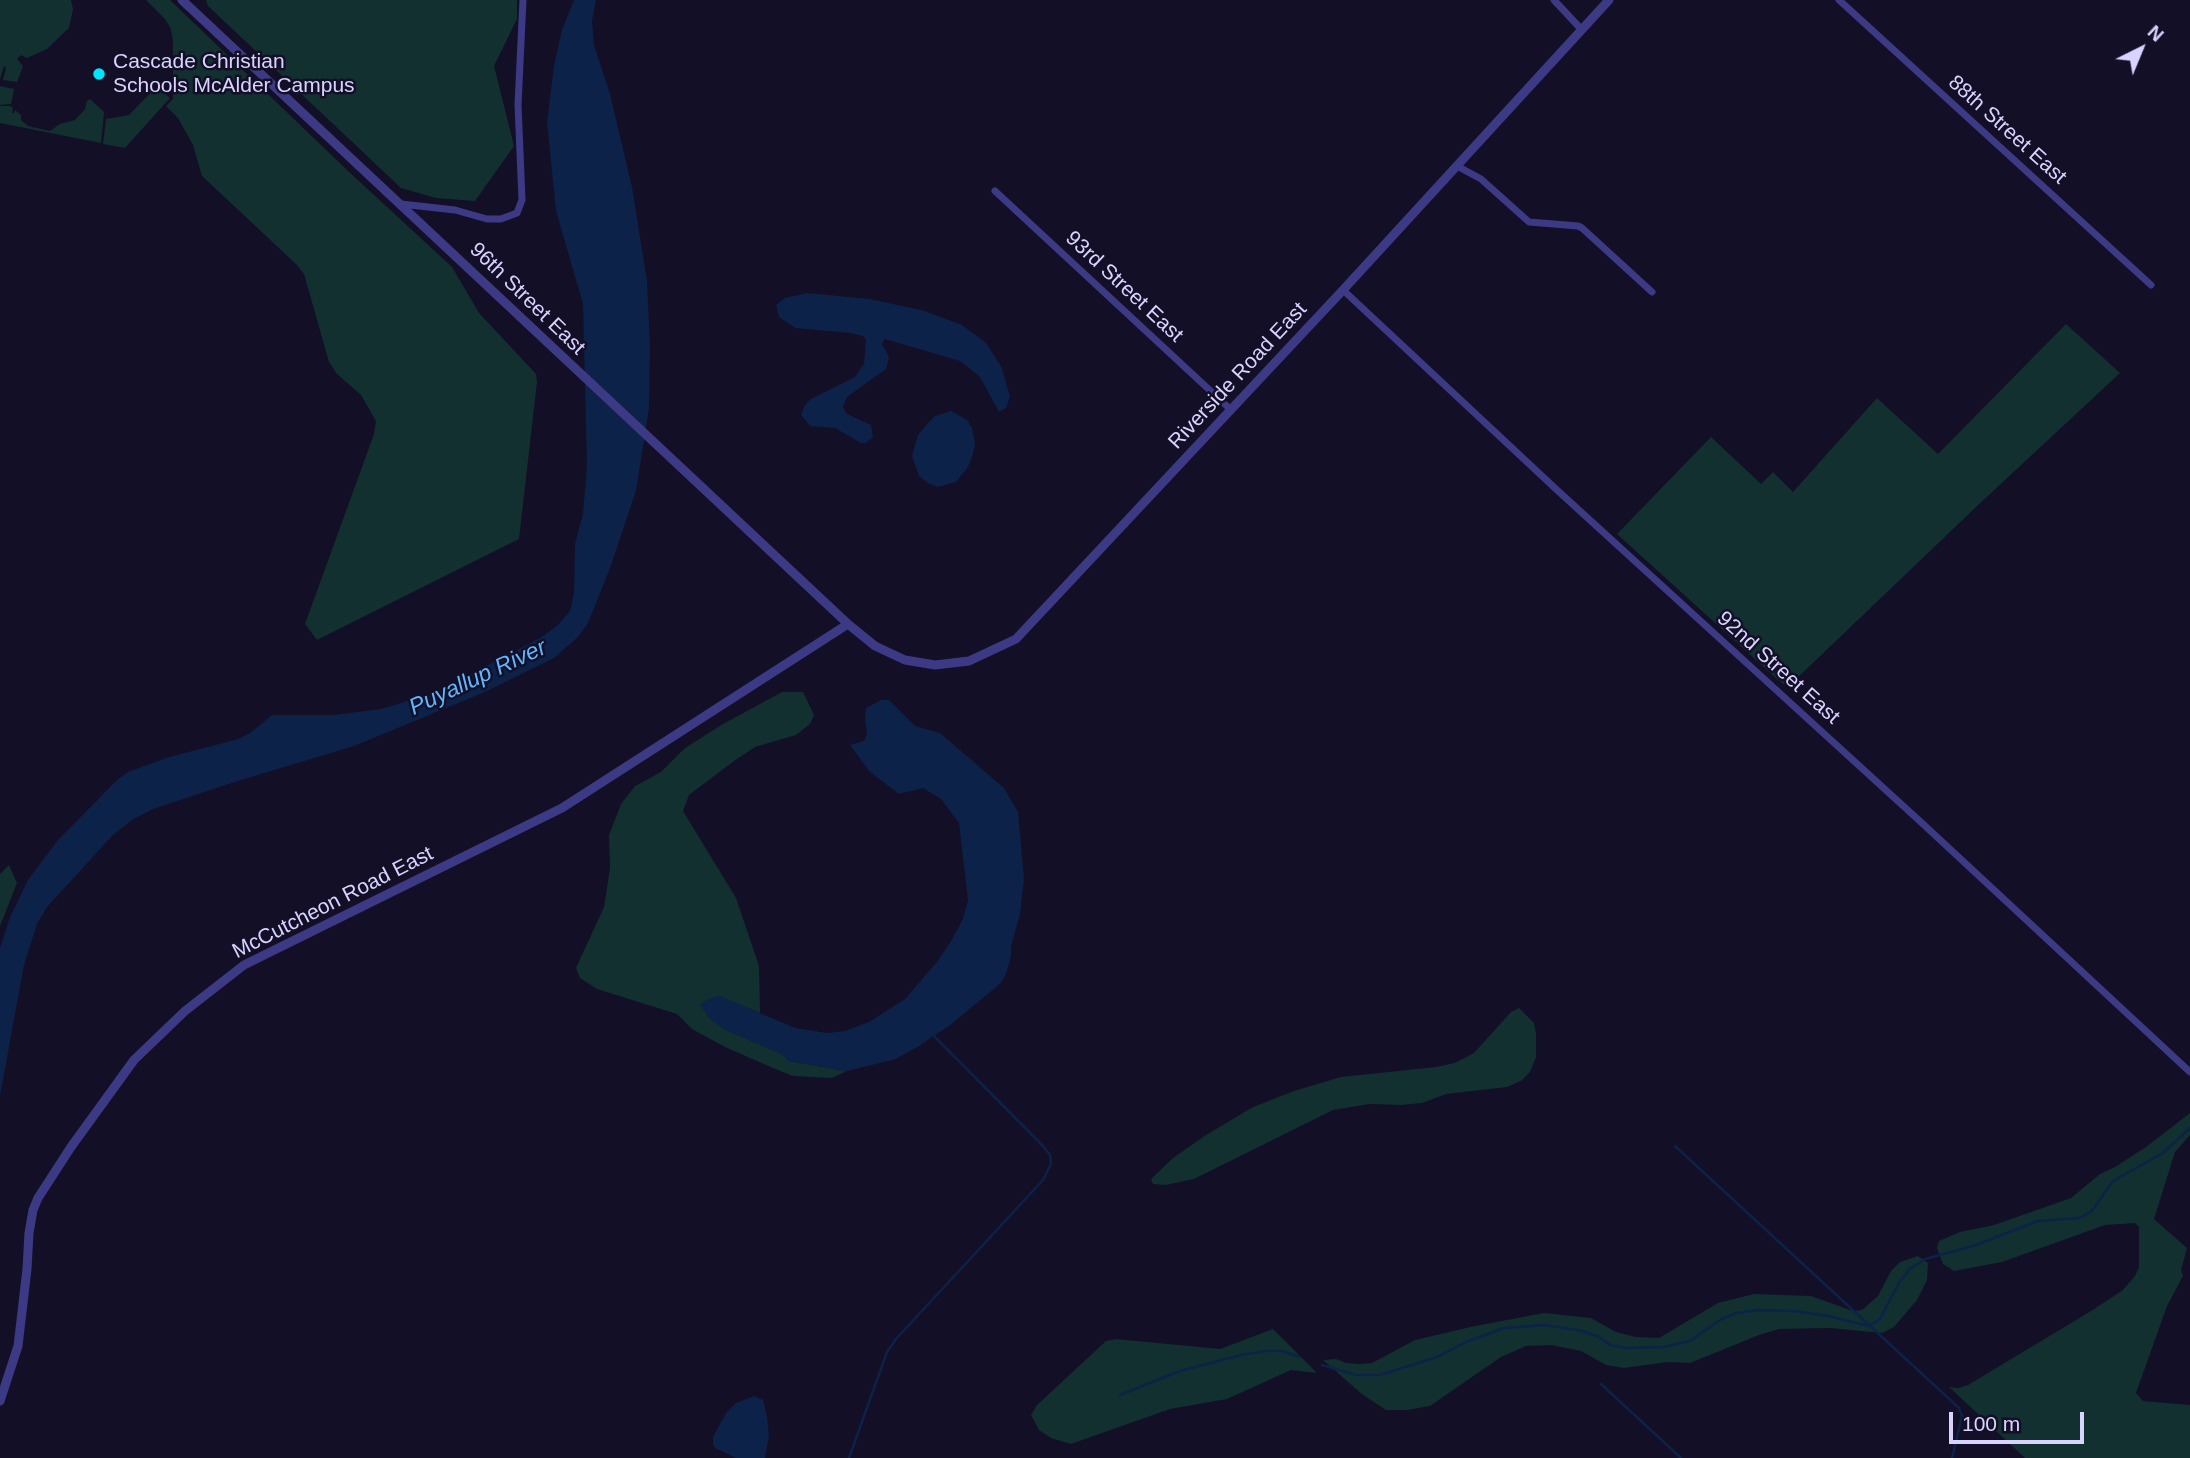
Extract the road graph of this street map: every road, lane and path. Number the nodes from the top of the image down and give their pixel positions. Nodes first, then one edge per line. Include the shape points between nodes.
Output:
1 (182, 0) edge
2 (523, 0) edge
3 (1554, 0) edge
4 (1609, 0) edge
5 (1839, 0) edge
6 (1582, 30) junction
7 (1457, 166) junction
8 (995, 191) dead end
9 (401, 204) junction
10 (2151, 285) dead end
11 (1343, 290) junction
12 (1651, 292) dead end
13 (1230, 409) junction
14 (848, 624) junction
15 (2190, 1072) edge
16 (0, 1401) edge

1 - 9 street, 96th Street East
2 - 9 street via 518,105 522,200 517,213 487,219
3 - 6 street
4 - 6 street, Riverside Road East
5 - 10 street, 88th Street East
6 - 7 street, Riverside Road East
7 - 11 street, Riverside Road East
7 - 12 street via 1481,179 1530,222 1578,226
8 - 13 street, 93rd Street East
9 - 14 street, 96th Street East
11 - 13 street, Riverside Road East
11 - 15 street, 92nd Street East
13 - 14 street, Riverside Road East via 1016,639 970,661 935,664 905,660 875,646
14 - 16 street, McCutcheon Road East via 562,808 244,965 186,1011 134,1060 38,1198 29,1233 18,1346

